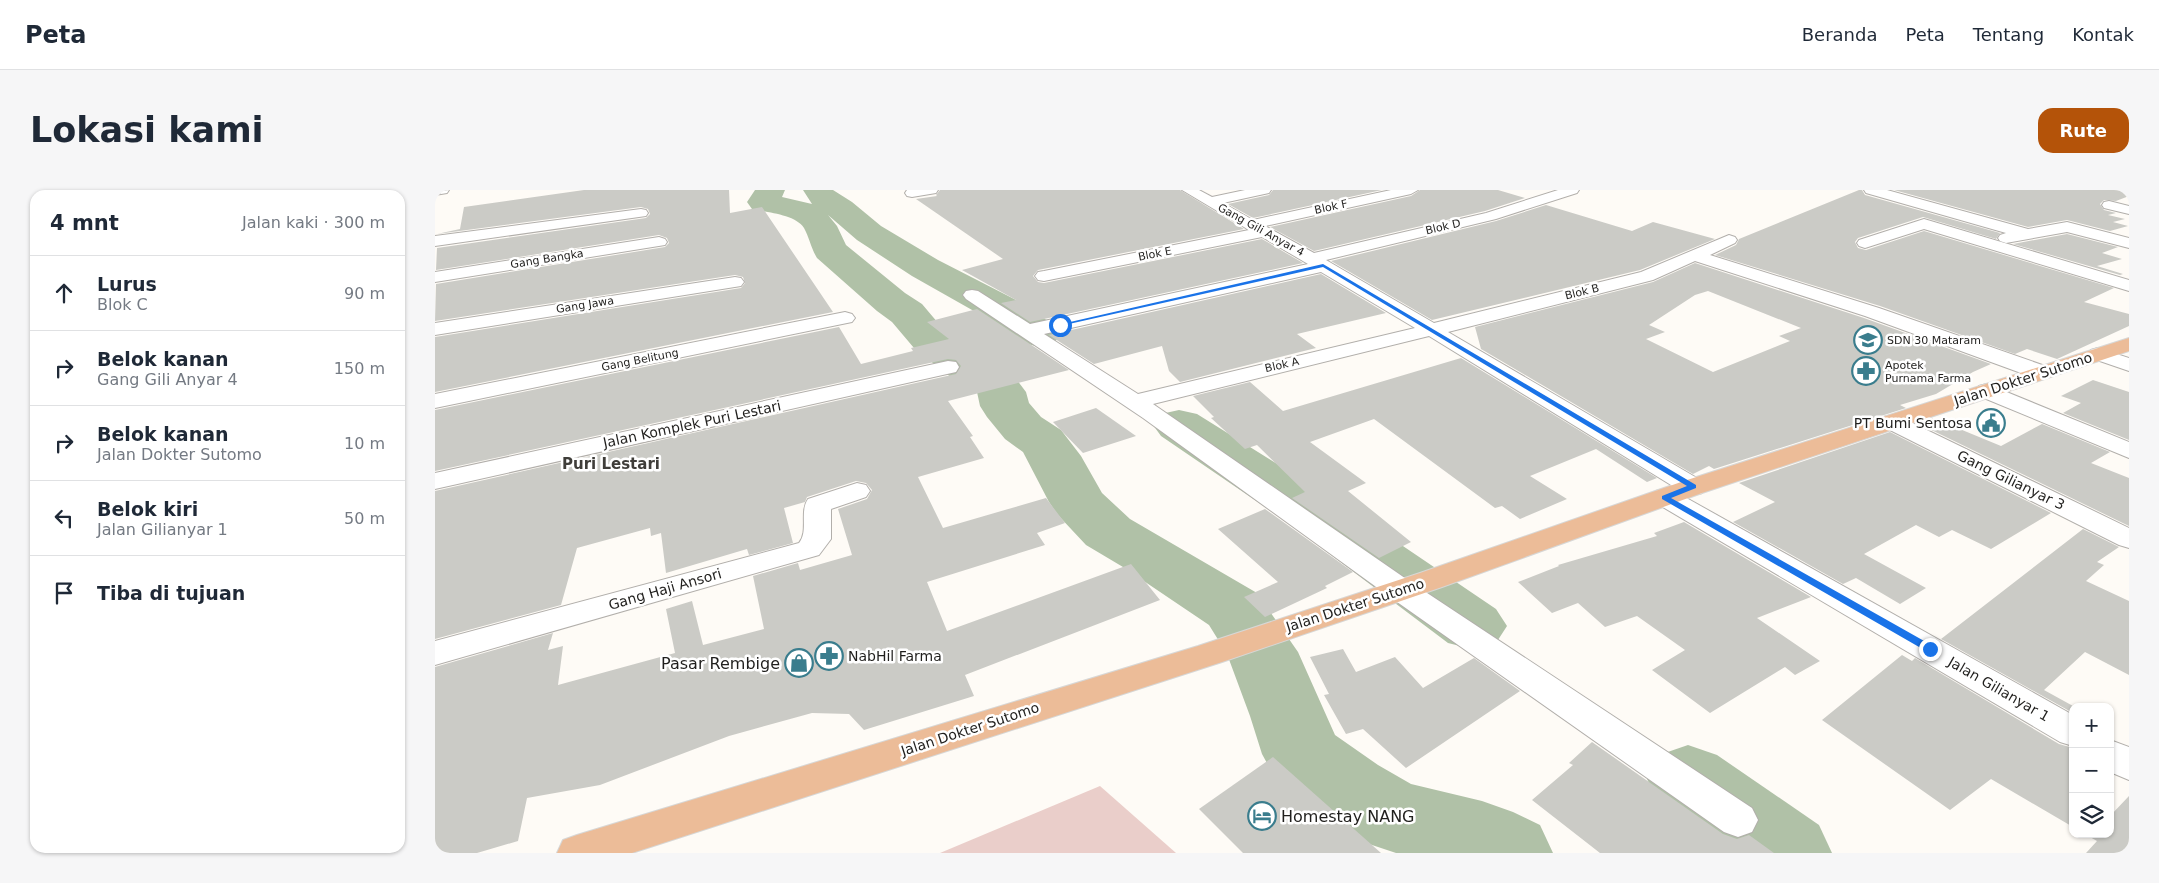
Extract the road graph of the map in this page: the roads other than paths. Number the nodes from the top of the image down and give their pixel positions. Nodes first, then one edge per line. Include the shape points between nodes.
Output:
1 (442, 190) edge
2 (931, 190) edge
3 (1189, 190) edge
4 (1264, 190) edge
5 (1411, 190) edge
6 (1573, 190) edge
7 (1871, 190) edge
8 (435, 191) edge
9 (912, 193) dead end
10 (1210, 202) junction
11 (2109, 204) dead end
12 (2129, 210) edge
13 (641, 213) dead end
14 (1258, 229) junction
15 (2023, 234) junction
16 (1729, 240) dead end
17 (435, 241) edge
18 (659, 242) dead end
19 (1987, 242) junction
20 (1865, 243) dead end
21 (2129, 243) edge
22 (1695, 255) junction
23 (1317, 262) junction
24 (1045, 276) dead end
25 (435, 277) edge
26 (735, 282) dead end
27 (2129, 286) edge
28 (972, 295) dead end
29 (845, 318) dead end
30 (435, 329) edge
31 (1431, 330) junction
32 (1025, 331) junction
33 (2129, 344) edge
34 (2098, 354) junction
35 (2129, 366) edge
36 (948, 367) dead end
37 (2040, 372) junction
38 (1987, 391) junction
39 (435, 401) edge
40 (1135, 402) junction
41 (1892, 422) junction
42 (2129, 451) edge
43 (435, 481) edge
44 (1693, 486) junction
45 (857, 491) dead end
46 (1665, 497) junction
47 (2129, 539) edge
48 (1401, 590) junction
49 (435, 653) edge
50 (2069, 730) edge
51 (2114, 756) edge
52 (2129, 765) edge
53 (1738, 820) dead end
54 (577, 853) edge

1 - 8 street
2 - 9 street
3 - 10 street, Gang Gili Anyar 4
4 - 10 street
5 - 14 street, Blok F
6 - 23 street, Blok D via 1484,218
7 - 15 street
10 - 14 street, Gang Gili Anyar 4
11 - 12 street
13 - 17 street
14 - 23 street, Gang Gili Anyar 4
14 - 24 street, Blok E
15 - 19 street
15 - 21 street via 2067,227
16 - 22 street, Blok B
18 - 25 street, Gang Bangka
19 - 20 street via 1924,224
19 - 27 street
22 - 31 street, Blok B via 1647,276
22 - 37 street via 1872,312
23 - 31 street, Gang Gili Anyar 4
23 - 32 street, Blok D via 1070,323
26 - 30 street, Gang Jawa
28 - 32 street
29 - 39 street, Gang Belitung
31 - 40 street, Blok A
31 - 44 street, Gang Gili Anyar 4
32 - 40 street
33 - 34 main road, Jalan Dokter Sutomo
34 - 35 street
34 - 37 main road, Jalan Dokter Sutomo
36 - 43 street, Jalan Komplek Puri Lestari
37 - 38 main road, Jalan Dokter Sutomo
38 - 41 main road, Jalan Dokter Sutomo
38 - 42 street
40 - 48 street
41 - 44 main road, Jalan Dokter Sutomo
41 - 47 street, Gang Gilianyar 3
44 - 46 main road, Jalan Dokter Sutomo
45 - 49 street, Gang Haji Ansori via 817,505 817,539 809,549
46 - 48 main road, Jalan Dokter Sutomo
46 - 50 street, Jalan Gilianyar 1
48 - 53 street
48 - 54 main road, Jalan Dokter Sutomo via 1210,654
51 - 52 street

